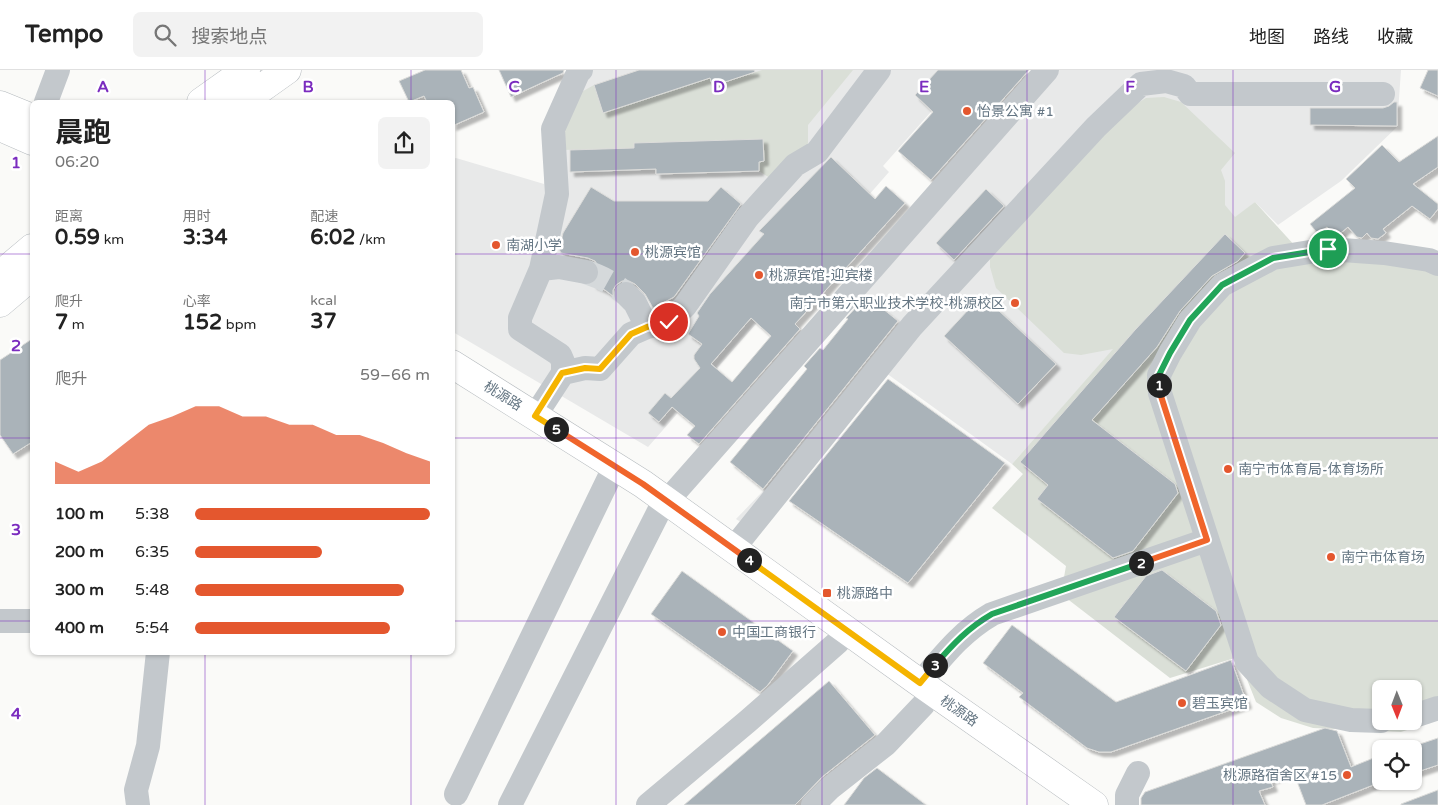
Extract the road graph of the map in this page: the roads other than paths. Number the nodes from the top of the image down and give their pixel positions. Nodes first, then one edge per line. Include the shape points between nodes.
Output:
1 (58, 70) edge
2 (246, 70) edge
3 (287, 70) edge
4 (581, 70) edge
5 (879, 70) edge
6 (1047, 70) edge
7 (1383, 94) dead end
8 (47, 100) edge
9 (204, 100) edge
10 (245, 100) edge
11 (0, 105) edge
12 (30, 117) edge
13 (0, 127) edge
14 (30, 140) edge
15 (30, 250) edge
16 (1438, 264) edge
17 (541, 269) junction
18 (586, 272) tunnel mouth
19 (0, 275) edge
20 (30, 278) edge
21 (626, 294) tunnel mouth
22 (0, 303) edge
23 (647, 327) junction
24 (455, 366) edge
25 (562, 373) junction
26 (455, 384) edge
27 (535, 416) junction
28 (609, 478) junction
29 (663, 506) junction
30 (1207, 540) junction
31 (733, 548) junction
32 (30, 620) edge
33 (0, 621) edge
34 (838, 642) junction
35 (158, 655) edge
36 (922, 694) junction
37 (1438, 708) edge
38 (1422, 713) edge
39 (1372, 721) edge
40 (1138, 773) dead end
41 (456, 794) dead end
42 (138, 805) edge
43 (510, 805) edge
44 (648, 805) edge
45 (813, 805) edge
46 (1061, 805) edge
47 (1094, 805) edge
48 (1127, 805) edge

1 - 8 street
2 - 9 main road
3 - 10 main road
4 - 17 street via 554,129 557,194
5 - 23 street via 818,152 795,165 747,218 685,306 669,322
6 - 29 street
7 - 31 street via 1190,94 1184,86 1166,81 1141,84 1096,127 912,326
11 - 12 main road
13 - 14 main road
15 - 19 main road
16 - 30 street via 1384,253 1328,249 1273,258 1222,285 1190,320 1159,375 1160,393
17 - 18 street via 559,267
17 - 25 street via 520,318 520,329 560,355
20 - 22 main road
21 - 23 street via 635,303
23 - 25 street via 631,334 600,369 585,368
24 - 27 main road, 桃源路
25 - 27 street
26 - 28 main road, 桃源路
27 - 29 main road, 桃源路 via 643,484
28 - 29 main road, 桃源路
28 - 41 street
29 - 31 main road, 桃源路
29 - 34 main road, 桃源路
29 - 43 street
30 - 36 street via 992,614 954,643
30 - 39 street via 1247,662 1270,687 1306,710 1351,720
31 - 36 main road, 桃源路
32 - 33 street
34 - 36 main road, 桃源路
34 - 44 street
35 - 42 street via 148,746 136,790
36 - 45 street via 886,744
36 - 46 main road, 桃源路
36 - 47 main road, 桃源路
37 - 38 street
40 - 48 street via 1127,795

